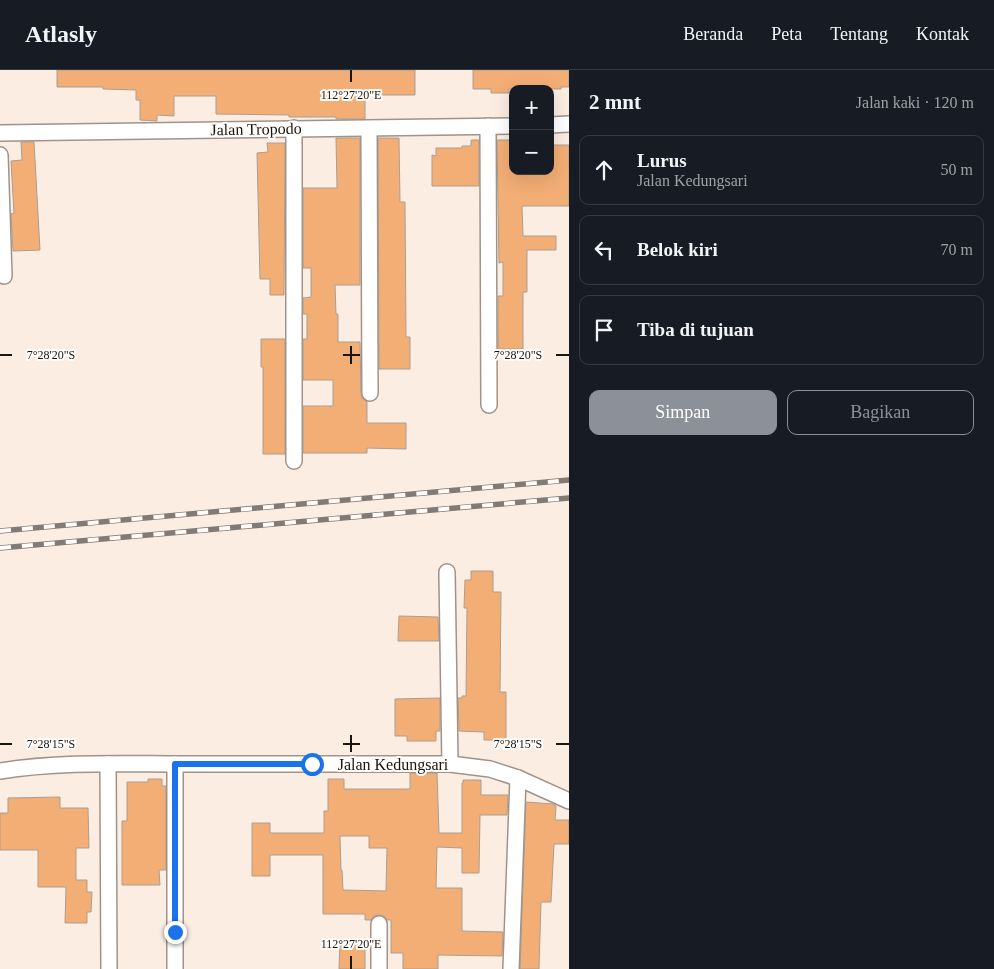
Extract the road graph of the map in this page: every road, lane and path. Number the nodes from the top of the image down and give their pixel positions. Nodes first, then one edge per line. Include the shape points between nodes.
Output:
1 (569, 124) edge
2 (554, 125) edge
3 (488, 126) junction
4 (509, 126) edge
5 (294, 128) junction
6 (369, 129) junction
7 (0, 133) edge
8 (0, 155) edge
9 (4, 276) dead end
10 (370, 393) dead end
11 (489, 405) dead end
12 (294, 461) dead end
13 (446, 572) dead end
14 (108, 764) junction
15 (175, 764) junction
16 (450, 764) junction
17 (0, 770) edge
18 (518, 778) junction
19 (569, 801) edge
20 (379, 924) dead end
21 (109, 969) edge
22 (175, 969) edge
23 (379, 969) edge
24 (512, 969) edge

1 - 2 street
3 - 4 street, Jalan Tropodo
3 - 6 street, Jalan Tropodo
3 - 11 street
5 - 6 street, Jalan Tropodo
5 - 7 street, Jalan Tropodo
5 - 12 street
6 - 10 street
8 - 9 street
13 - 16 street
14 - 15 street, Jalan Kedungsari
14 - 17 street, Jalan Kedungsari
14 - 21 street
15 - 16 street, Jalan Kedungsari
15 - 22 street
16 - 18 street, Jalan Kedungsari
18 - 19 street, Jalan Kedungsari
18 - 24 street
20 - 23 street

